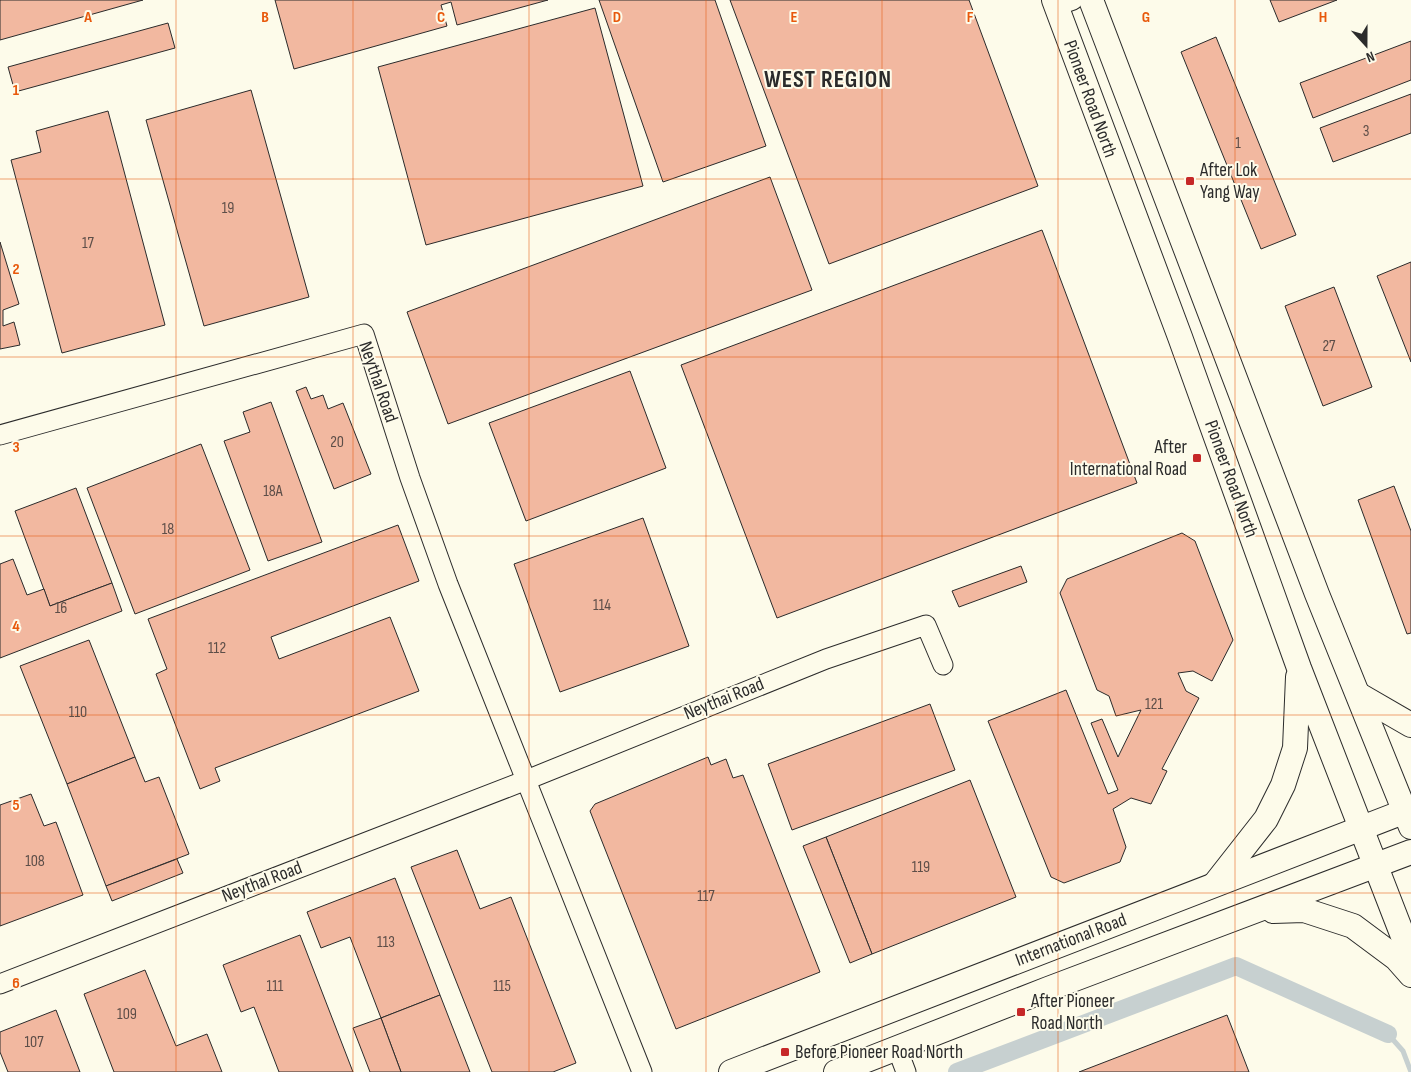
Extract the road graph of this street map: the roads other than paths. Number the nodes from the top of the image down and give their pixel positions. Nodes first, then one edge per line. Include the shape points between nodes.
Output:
1 (1090, 0) edge
2 (1061, 2) edge
3 (0, 435) edge
4 (943, 665) dead end
5 (1299, 668) junction
6 (1359, 695) junction
7 (1411, 725) edge
8 (524, 781) junction
9 (1409, 816) edge
10 (1360, 828) junction
11 (1411, 852) edge
12 (1375, 866) junction
13 (1215, 884) junction
14 (1258, 911) junction
15 (1411, 957) edge
16 (1411, 975) edge
17 (0, 984) edge
18 (902, 1062) edge
19 (642, 1072) edge
20 (731, 1072) edge
21 (836, 1072) edge

1 - 6 main road, Pioneer Road North via 1314,586
2 - 5 main road, Pioneer Road North
3 - 8 street, Neythal Road via 364,334 410,478
4 - 8 street, Neythai Road via 926,625 826,659
5 - 10 main road, Pioneer Road North
5 - 13 main road via 1295,748 1284,785 1266,819
6 - 7 main road
6 - 9 main road, Pioneer Road North
8 - 17 street, Neythal Road
8 - 19 street, Neythal Road
9 - 10 main road, International Road
10 - 12 main road, Pioneer Road North
10 - 13 main road, International Road
11 - 12 main road, International Road
12 - 14 main road, International Road
12 - 15 main road, Pioneer Road North
13 - 20 main road, International Road
14 - 16 main road via 1304,910 1354,926 1396,958
14 - 18 main road, International Road via 1048,989
18 - 21 main road, International Road

